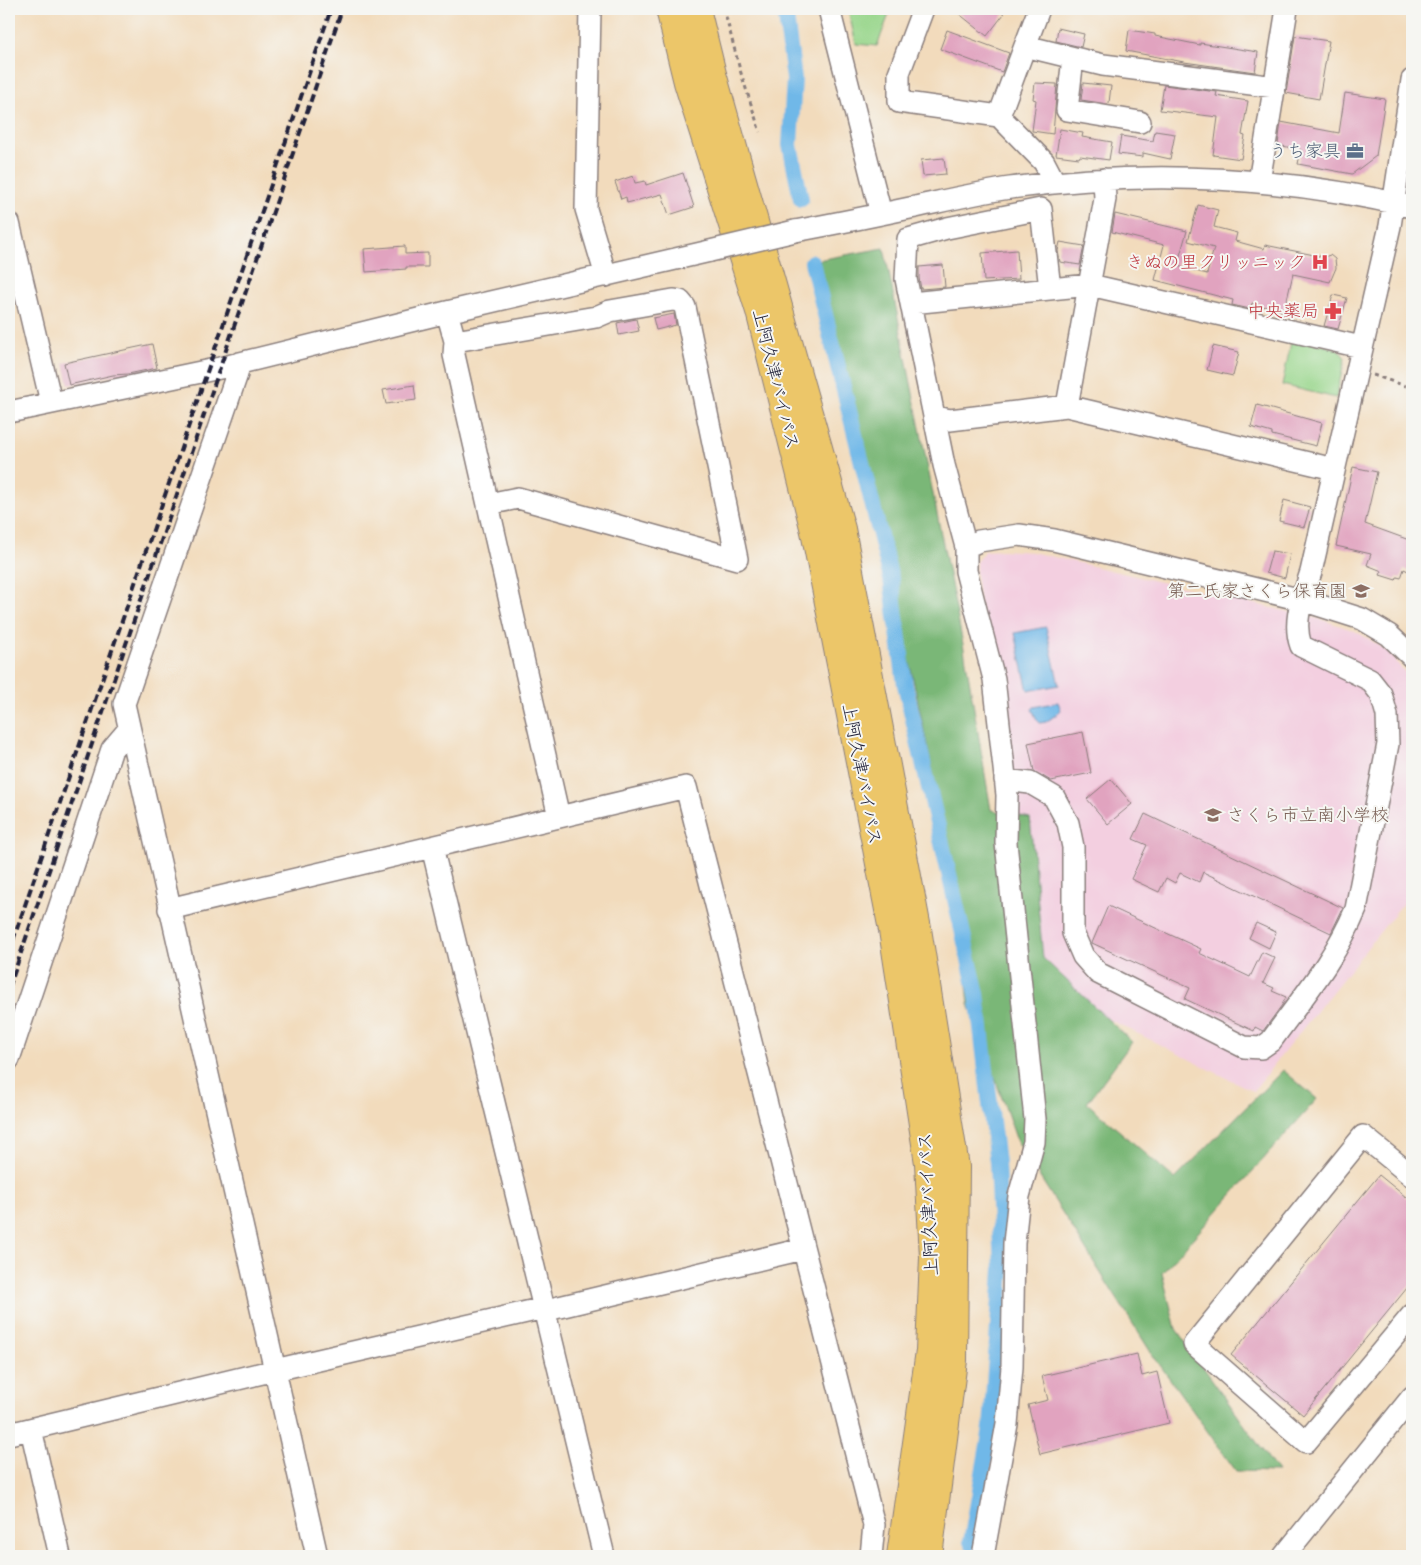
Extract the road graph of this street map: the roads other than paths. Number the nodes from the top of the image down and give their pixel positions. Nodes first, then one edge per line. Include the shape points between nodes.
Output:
1 (590, 9) edge
2 (670, 9) edge
3 (696, 9) edge
4 (829, 9) edge
5 (923, 9) edge
6 (1039, 9) edge
7 (1287, 9) edge
8 (1025, 46) junction
9 (1073, 58) junction
10 (1412, 80) edge
11 (1275, 87) junction
12 (998, 116) junction
13 (1140, 122) dead end
14 (1104, 179) junction
15 (1259, 182) junction
16 (1056, 183) junction
17 (1403, 205) edge
18 (881, 214) junction
19 (9, 223) edge
20 (606, 276) junction
21 (1090, 285) junction
22 (1050, 288) junction
23 (911, 303) junction
24 (447, 312) junction
25 (455, 341) junction
26 (1362, 347) junction
27 (239, 363) junction
28 (51, 402) junction
29 (1067, 406) junction
30 (9, 412) edge
31 (936, 417) junction
32 (1334, 469) junction
33 (488, 504) junction
34 (966, 547) junction
35 (1302, 600) junction
36 (1412, 657) edge
37 (129, 729) junction
38 (1005, 780) junction
39 (559, 817) junction
40 (432, 847) junction
41 (170, 910) junction
42 (9, 1059) edge
43 (1412, 1176) edge
44 (803, 1249) junction
45 (544, 1308) junction
46 (1412, 1316) edge
47 (275, 1370) junction
48 (1412, 1397) edge
49 (31, 1430) junction
50 (9, 1434) edge
51 (60, 1556) edge
52 (317, 1556) edge
53 (604, 1556) edge
54 (871, 1556) edge
55 (901, 1556) edge
56 (928, 1556) edge
57 (983, 1556) edge
58 (1284, 1556) edge

1 - 20 street via 586,209
2 - 55 highway, 上阿久津バイパス via 688,82 760,311 815,531 893,930 929,1162 934,1257 930,1351
3 - 56 highway, 上阿久津バイパス via 841,529 917,929 955,1167 952,1360
4 - 18 street
5 - 12 street via 899,73 899,102
6 - 8 street
7 - 11 street
8 - 9 street
8 - 12 street
9 - 11 street via 1103,65
9 - 13 street via 1067,110
10 - 17 street
11 - 15 street
12 - 16 street via 1044,162
14 - 15 street
14 - 16 street
14 - 21 street via 1105,199
15 - 17 street via 1325,190
16 - 18 street via 971,195
17 - 26 street via 1390,226
18 - 20 street, bridge
19 - 28 street
20 - 24 street
21 - 22 street
21 - 26 street
21 - 29 street
22 - 23 street
22 - 23 street via 1041,209 908,239 906,279
23 - 31 street
24 - 25 street
24 - 27 street
25 - 33 street via 454,355
25 - 33 street via 680,301 685,308 737,559 518,498
26 - 32 street
27 - 28 street
27 - 37 street via 124,704
28 - 30 street
29 - 31 street via 950,420
29 - 32 street
31 - 34 street via 944,465
32 - 35 street
33 - 39 street
34 - 35 street via 979,541 1019,535 1045,539
34 - 38 street via 966,571 994,679
35 - 36 street via 1362,619 1389,635
35 - 38 street via 1297,619 1301,646 1370,680 1381,694 1387,716 1388,744 1356,909 1334,955 1271,1041 1261,1048 1244,1047 1098,973 1082,956 1073,933 1073,847 1068,823 1054,797 1030,783
37 - 41 street
37 - 42 street via 112,748
38 - 57 street via 1006,843 1035,1119 1034,1142 1018,1196 1007,1424
39 - 40 street
39 - 44 street via 686,787
40 - 41 street
40 - 45 street
41 - 47 street
43 - 46 street via 1363,1136 1194,1344 1306,1442
44 - 45 street
44 - 54 street via 874,1525
45 - 47 street
45 - 53 street
47 - 49 street
47 - 52 street
48 - 58 street
49 - 50 street
49 - 51 street

